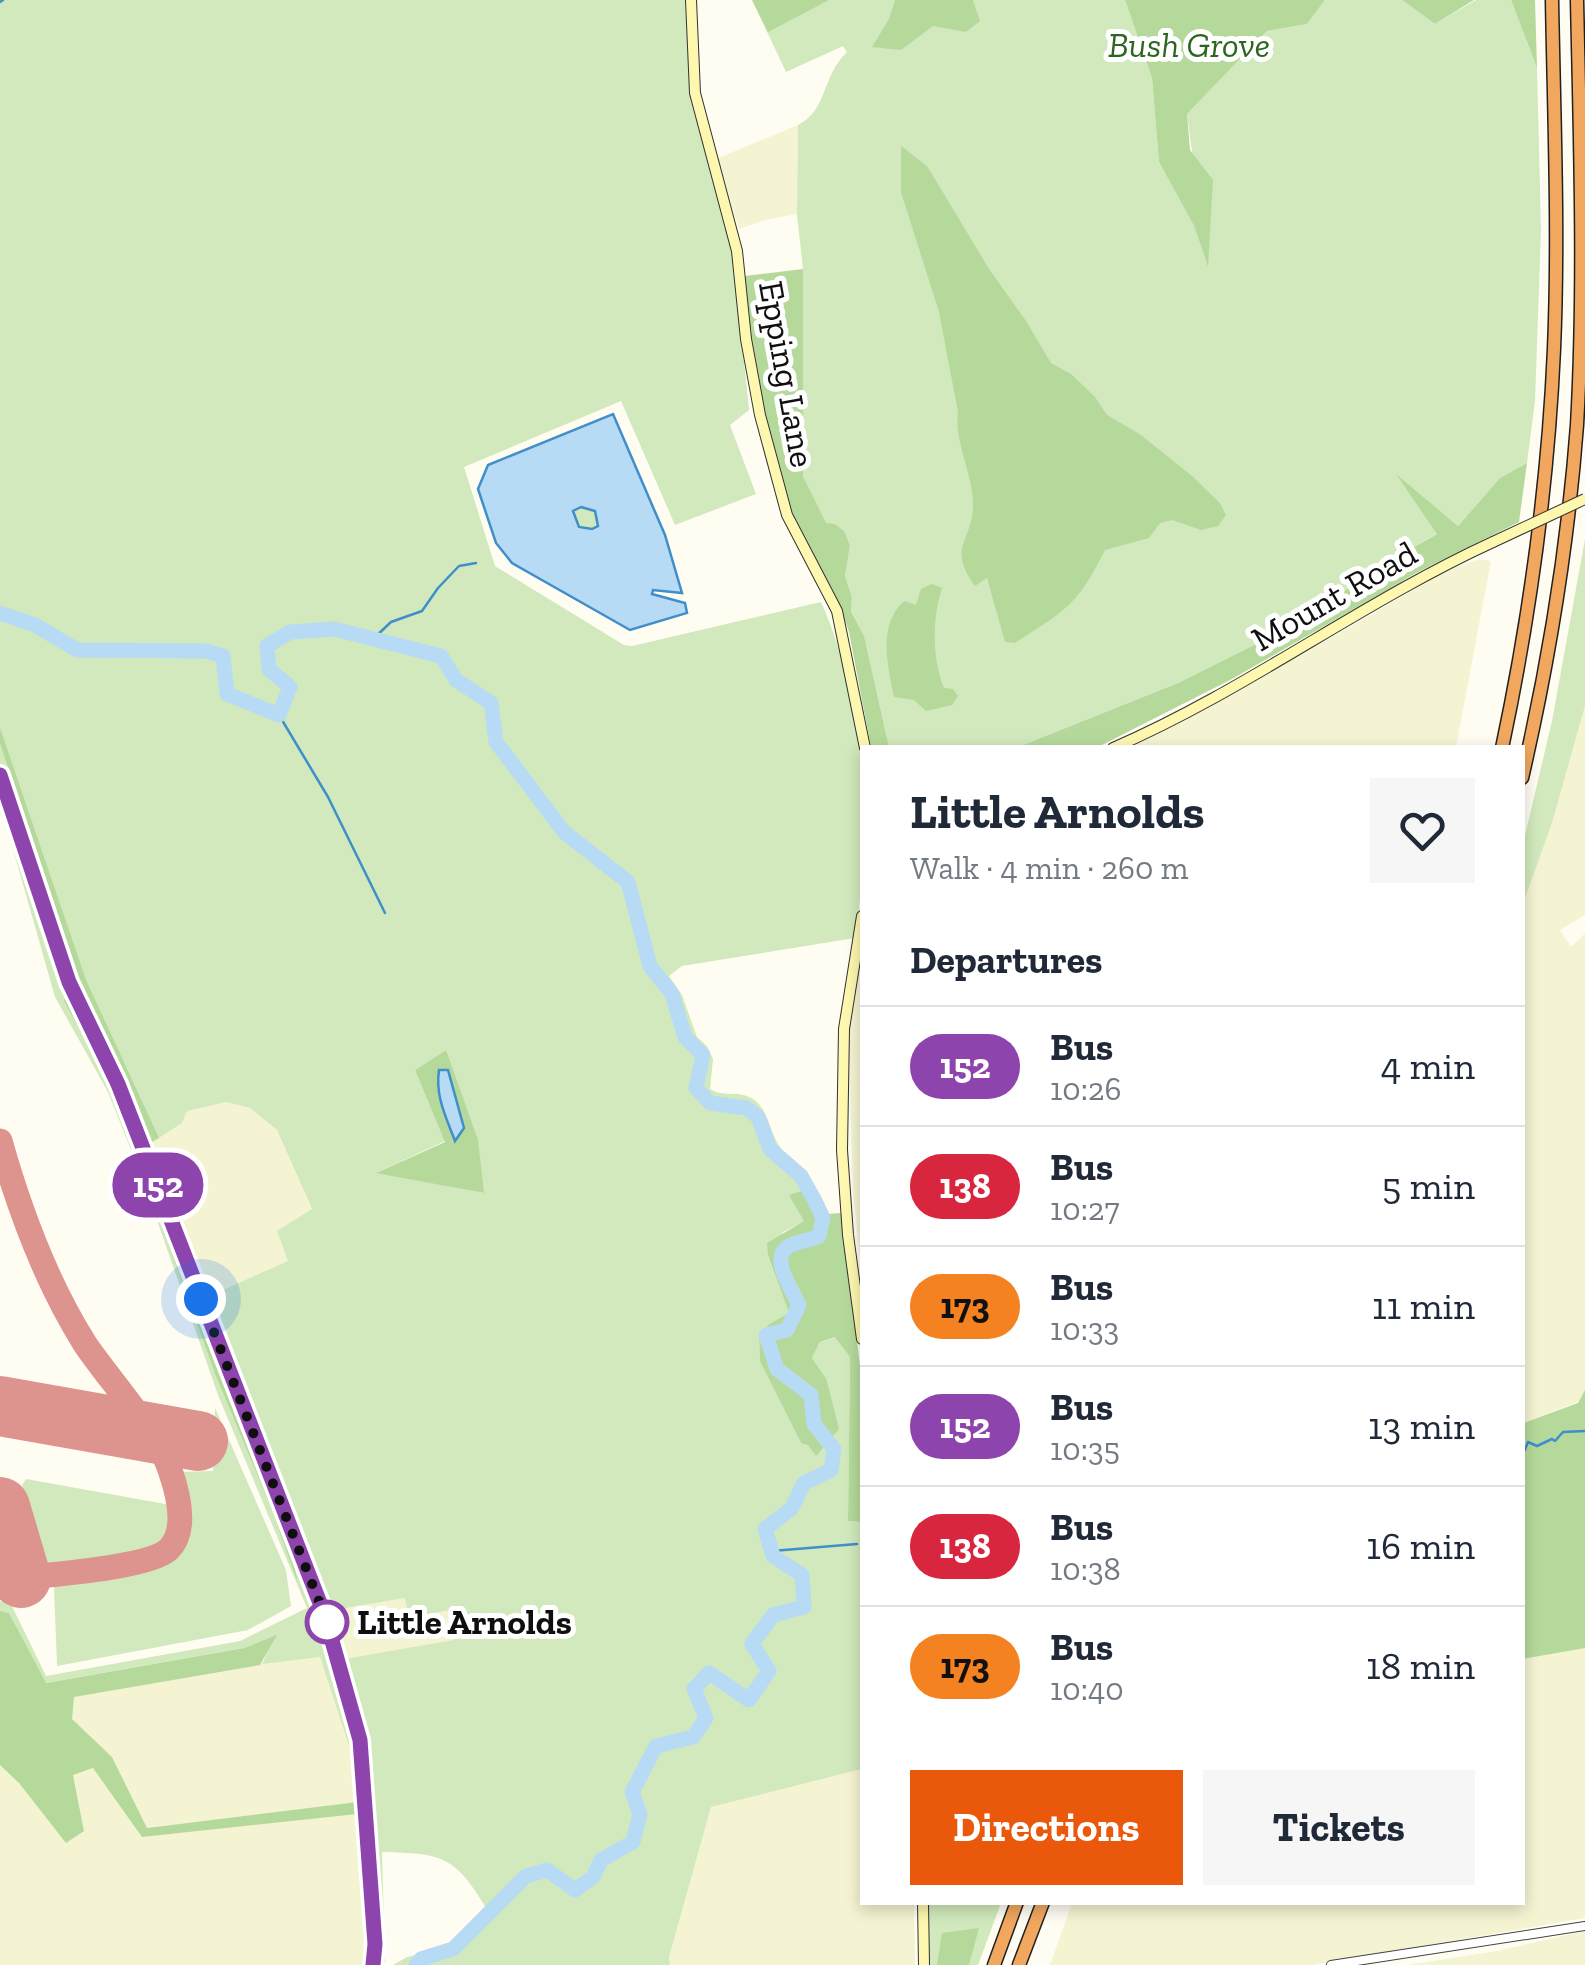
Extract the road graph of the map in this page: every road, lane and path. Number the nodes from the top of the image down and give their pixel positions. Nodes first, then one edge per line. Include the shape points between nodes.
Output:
1 (691, 0) edge
2 (1552, 0) edge
3 (1578, 0) edge
4 (1585, 499) edge
5 (864, 745) edge
6 (1118, 745) edge
7 (1503, 745) edge
8 (1525, 763) edge
9 (0, 775) edge
10 (860, 929) edge
11 (860, 1324) edge
12 (923, 1905) edge
13 (1016, 1905) edge
14 (1042, 1905) edge
15 (1585, 1926) edge
16 (373, 1965) edge
17 (924, 1965) edge
18 (994, 1965) edge
19 (1019, 1965) edge
20 (1330, 1965) edge

1 - 5 street, Epping Lane via 695,92 737,251 765,436 787,515 837,611
2 - 7 highway via 1556,261 1548,442 1532,586
3 - 8 highway via 1577,423 1557,605
4 - 6 street, Mount Road, bridge via 1398,588
9 - 16 main road via 69,982 158,1182 342,1667 360,1740
10 - 11 street via 844,1030 842,1150
12 - 17 street
13 - 18 highway
14 - 19 highway
15 - 20 street

